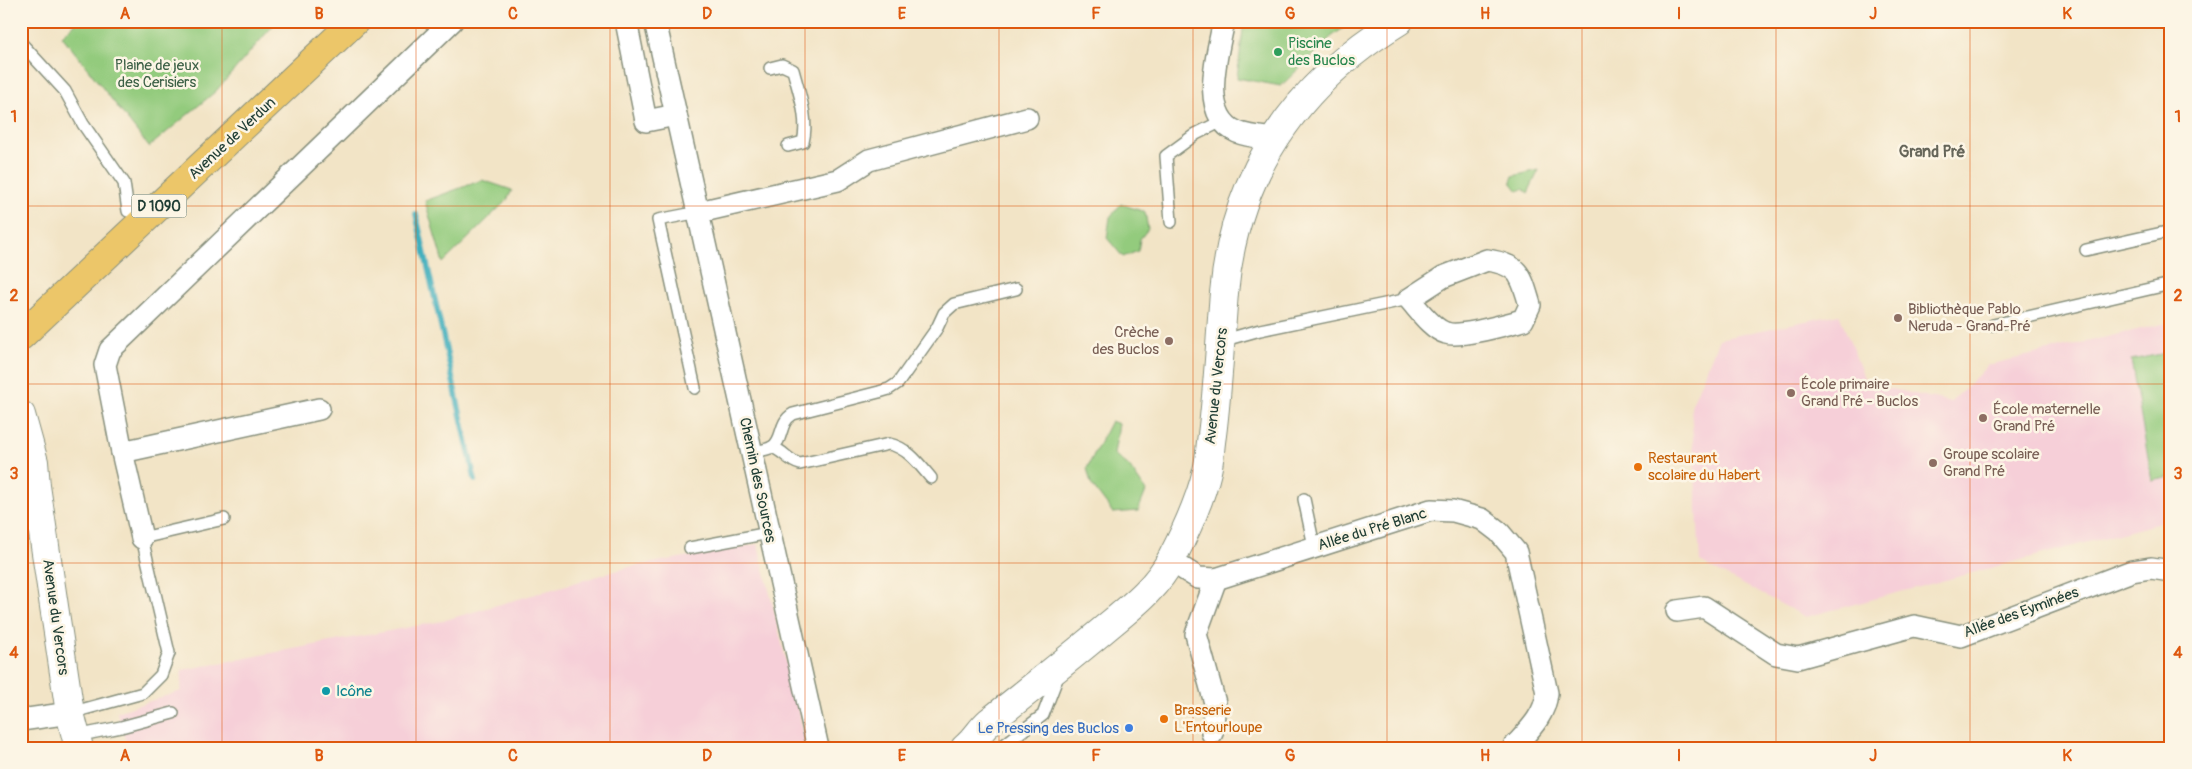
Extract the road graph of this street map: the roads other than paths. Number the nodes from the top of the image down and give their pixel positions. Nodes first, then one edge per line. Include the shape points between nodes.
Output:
1 (331, 21) edge
2 (355, 21) edge
3 (452, 21) edge
4 (626, 21) edge
5 (655, 21) edge
6 (1224, 21) edge
7 (1399, 21) edge
8 (21, 43) edge
9 (770, 68) dead end
10 (676, 115) junction
11 (1027, 118) dead end
12 (1222, 121) junction
13 (1275, 139) junction
14 (788, 146) dead end
15 (128, 211) junction
16 (699, 212) junction
17 (1171, 222) dead end
18 (2171, 231) edge
19 (2086, 250) dead end
20 (2171, 284) edge
21 (1016, 289) dead end
22 (1410, 299) junction
23 (21, 310) edge
24 (1993, 325) dead end
25 (21, 336) edge
26 (1221, 341) junction
27 (695, 388) dead end
28 (319, 409) dead end
29 (21, 415) edge
30 (762, 450) junction
31 (122, 452) junction
32 (21, 454) edge
33 (932, 478) dead end
34 (36, 486) junction
35 (1304, 499) dead end
36 (224, 519) dead end
37 (769, 533) junction
38 (142, 538) junction
39 (1314, 546) junction
40 (690, 548) dead end
41 (1171, 561) junction
42 (2171, 571) edge
43 (1216, 579) junction
44 (1677, 610) dead end
45 (1062, 666) junction
46 (173, 713) dead end
47 (21, 720) edge
48 (987, 724) junction
49 (75, 732) edge
50 (1212, 733) dead end
51 (818, 748) edge
52 (944, 748) edge
53 (965, 748) edge
54 (1000, 748) edge
55 (1513, 748) edge

1 - 15 main road, Avenue de Verdun / D 1090
2 - 25 main road, Avenue de Verdun / D 1090
3 - 31 street via 110,350 105,365
4 - 10 street via 646,121
5 - 10 street, Chemin des Sources
6 - 12 street via 1213,80 1216,109
7 - 13 street, Avenue du Vercors via 1335,67 1309,92
8 - 15 lane via 64,90 83,124 119,175 124,183
9 - 14 lane via 782,65 793,70 800,99 806,130 803,142
10 - 16 street, Chemin des Sources
11 - 16 street via 869,160 838,180
12 - 13 street via 1234,131 1248,136
12 - 17 lane via 1196,134 1166,156
13 - 26 street, Avenue du Vercors via 1239,216 1224,290
15 - 23 main road, Avenue de Verdun / D 1090
16 - 27 lane via 658,220
16 - 30 street, Chemin des Sources
18 - 19 lane
20 - 24 lane
21 - 30 lane via 954,304 944,313 898,383 879,392 793,414 785,418 778,441
22 - 22 street via 1443,278 1487,260 1506,263 1522,276 1530,305 1523,320 1447,334
22 - 26 lane
26 - 41 street, Avenue du Vercors via 1218,394 1207,471 1191,518
28 - 31 street
29 - 34 street, Avenue du Vercors via 34,462
30 - 33 lane via 779,450 791,462 800,464 889,444 906,450
30 - 37 street, Chemin des Sources
31 - 38 street
32 - 34 street, Avenue du Vercors
34 - 49 street, Avenue du Vercors
35 - 39 lane
36 - 38 lane
37 - 40 lane
37 - 51 street, Chemin des Sources
38 - 49 lane via 169,653 161,675 143,693
39 - 43 street, Allée du Pré Blanc
39 - 55 street, Allée du Pré Blanc via 1431,510 1453,511 1482,519 1499,532 1516,552 1547,693 1546,706
41 - 43 street, Allée du Pré Blanc via 1198,578
41 - 45 street, Avenue du Vercors via 1143,597
42 - 44 street, Allée des Eyminées via 2152,568 2132,571 1960,636 1914,626 1798,658 1776,654 1704,607
43 - 50 street via 1196,634 1215,703
45 - 48 street, Avenue du Vercors
45 - 54 lane via 1043,715
46 - 49 lane via 121,727
47 - 49 street
48 - 52 street, Avenue du Vercors via 968,731
48 - 53 street, Avenue du Vercors via 977,739

